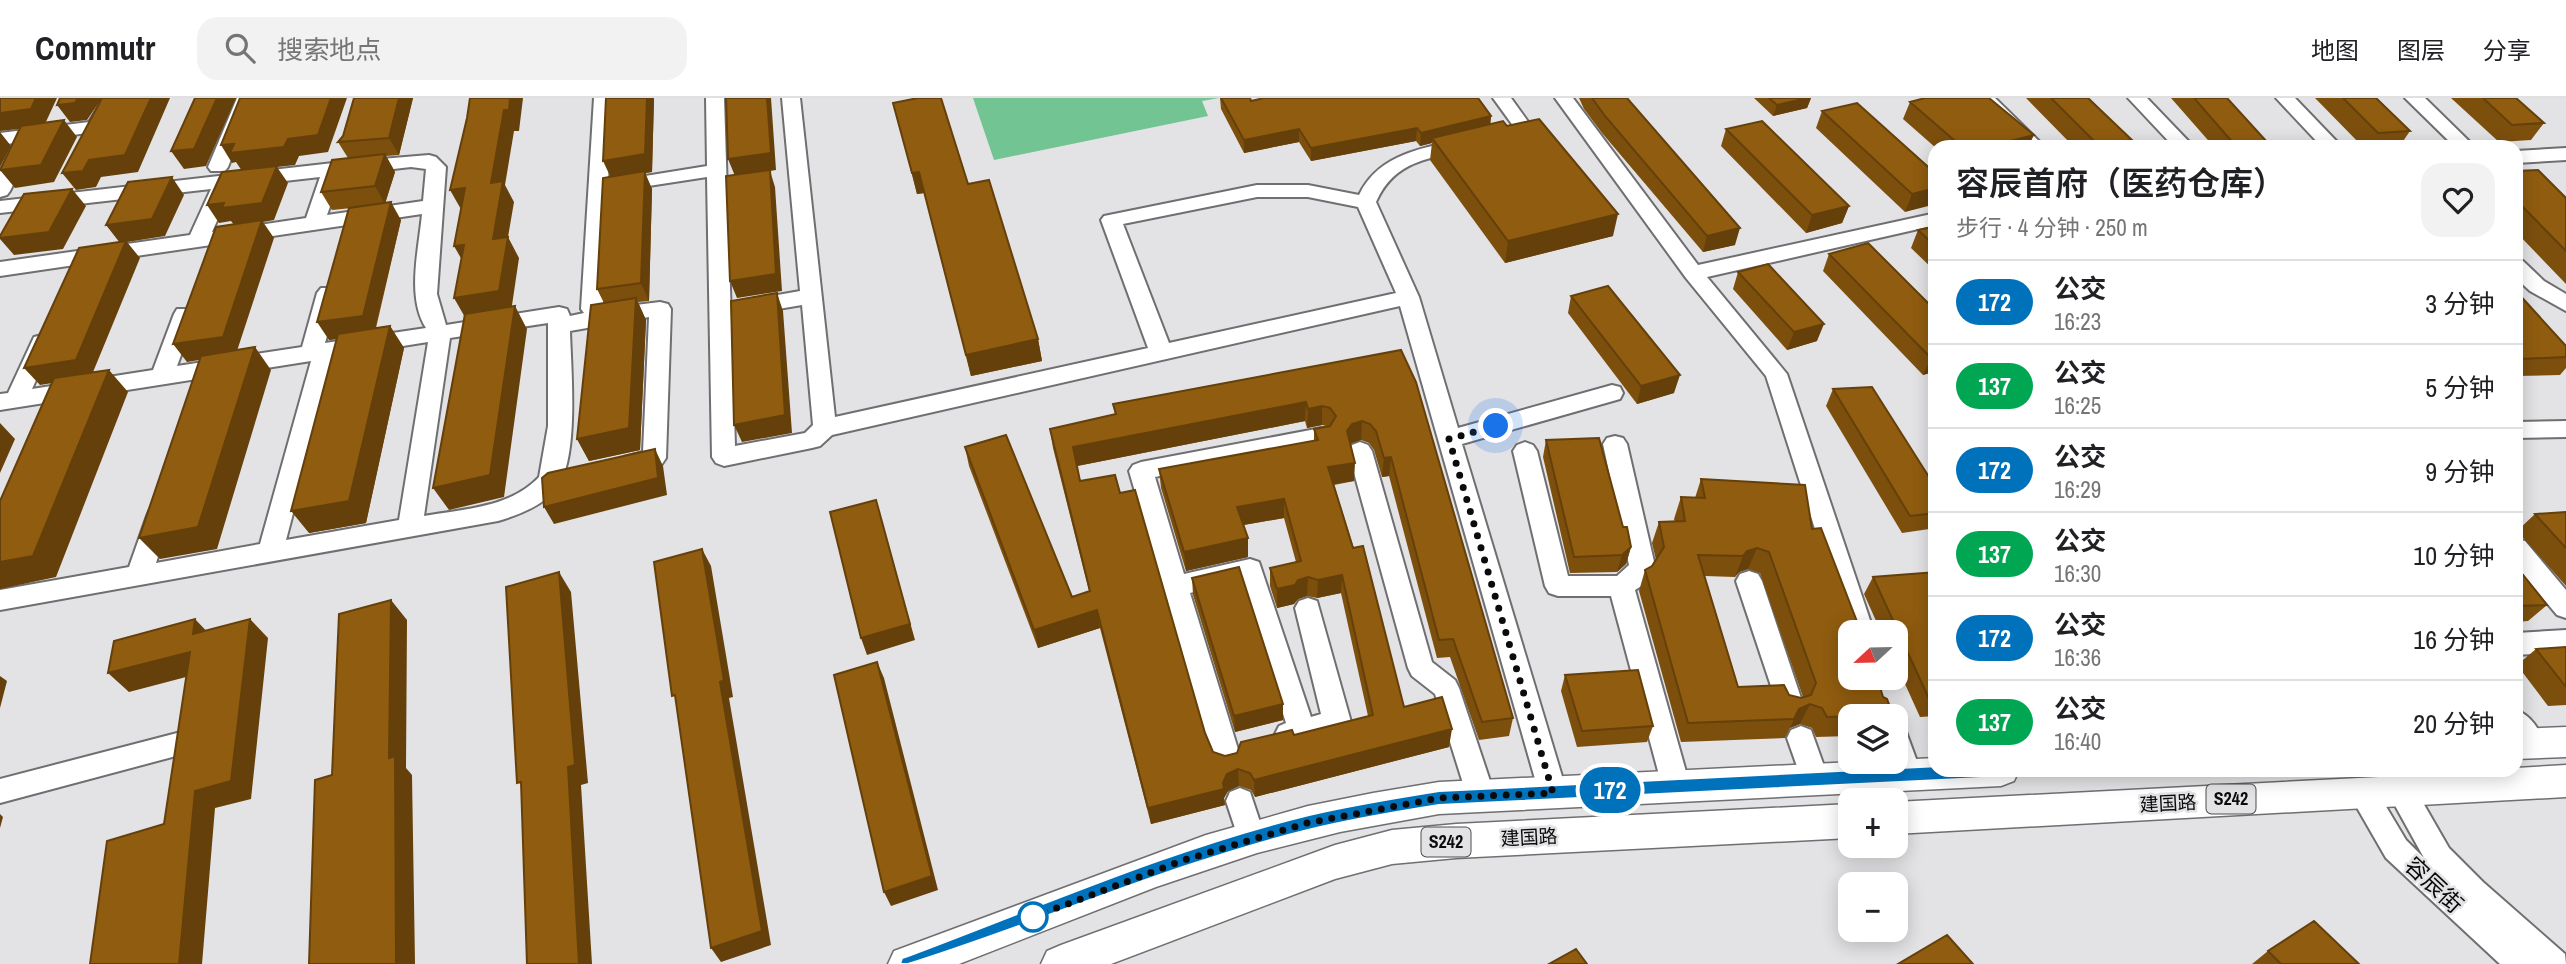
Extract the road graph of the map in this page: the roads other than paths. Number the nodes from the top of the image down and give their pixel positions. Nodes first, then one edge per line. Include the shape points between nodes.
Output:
1 (113, 98) edge
2 (246, 98) edge
3 (603, 98) edge
4 (715, 98) edge
5 (791, 98) edge
6 (1502, 98) edge
7 (1564, 98) edge
8 (1984, 98) edge
9 (2137, 98) edge
10 (2285, 98) edge
11 (2414, 98) edge
12 (63, 109) edge
13 (95, 127) junction
14 (54, 132) junction
15 (0, 139) edge
16 (2029, 140) edge
17 (2178, 140) edge
18 (2326, 140) edge
19 (2459, 140) edge
20 (24, 145) edge
21 (83, 150) edge
22 (2566, 155) edge
23 (2523, 157) edge
24 (333, 169) junction
25 (221, 174) junction
26 (722, 181) junction
27 (598, 188) junction
28 (0, 191) edge
29 (132, 192) junction
30 (1366, 202) junction
31 (28, 203) junction
32 (0, 206) edge
33 (433, 206) junction
34 (121, 213) edge
35 (349, 218) junction
36 (1928, 221) edge
37 (17, 223) edge
38 (314, 223) junction
39 (111, 234) edge
40 (205, 239) junction
41 (341, 245) edge
42 (91, 256) junction
43 (203, 263) edge
44 (0, 269) edge
45 (334, 272) edge
46 (1693, 273) junction
47 (2523, 273) edge
48 (71, 281) edge
49 (194, 288) edge
50 (811, 296) junction
51 (1408, 297) junction
52 (2566, 304) edge
53 (592, 309) edge
54 (720, 311) junction
55 (559, 326) junction
56 (49, 328) edge
57 (440, 333) junction
58 (318, 352) junction
59 (1161, 352) junction
60 (207, 369) junction
61 (162, 376) junction
62 (1612, 393) dead end
63 (199, 395) edge
64 (8, 400) edge
65 (825, 428) junction
66 (2566, 429) edge
67 (2523, 430) edge
68 (1321, 436) edge
69 (1449, 439) junction
70 (1615, 444) dead end
71 (1360, 451) dead end
72 (1525, 451) dead end
73 (614, 467) edge
74 (575, 475) edge
75 (549, 481) junction
76 (165, 498) edge
77 (410, 527) junction
78 (270, 552) junction
79 (2523, 556) edge
80 (139, 575) junction
81 (1749, 581) dead end
82 (1175, 586) junction
83 (1621, 586) junction
84 (0, 600) edge
85 (1308, 608) dead end
86 (2566, 608) edge
87 (1857, 620) edge
88 (2566, 640) edge
89 (2523, 643) edge
90 (1790, 704) edge
91 (1302, 730) junction
92 (1801, 738) dead end
93 (181, 744) edge
94 (1928, 774) edge
95 (1908, 775) joint
96 (1815, 779) junction
97 (2566, 781) edge
98 (1676, 786) junction
99 (0, 791) edge
100 (2401, 791) junction
101 (2362, 792) junction
102 (1553, 793) junction
103 (1481, 796) junction
104 (1240, 801) dead end
105 (1908, 817) edge
106 (1838, 822) edge
107 (1563, 836) junction
108 (1252, 840) junction
109 (956, 956) edge
110 (908, 964) edge
111 (1061, 964) edge
112 (2522, 964) edge
113 (2554, 964) edge

1 - 13 street
2 - 25 street
3 - 27 street
4 - 26 street
5 - 50 street via 792,176
6 - 30 street via 1525,130 1411,158 1372,183
7 - 46 street
8 - 16 street
9 - 17 street
10 - 18 street
11 - 19 street
12 - 14 street
13 - 14 street
13 - 21 street
14 - 15 street
20 - 28 street
22 - 23 street
24 - 25 street
24 - 33 street via 429,161 436,166
24 - 38 street
25 - 29 street
25 - 40 street
26 - 27 street
26 - 54 street
27 - 53 street
29 - 31 street
29 - 34 street
30 - 51 street
30 - 59 street via 1308,191 1257,191 1111,220
31 - 32 street
31 - 37 street
33 - 35 street
33 - 57 street via 426,294 431,319
35 - 38 street
35 - 41 street
36 - 46 street
38 - 40 street
39 - 42 street
40 - 42 street
40 - 43 street
42 - 44 street
42 - 48 street
45 - 58 street
46 - 87 street via 1776,374
47 - 52 street
49 - 61 street
50 - 54 street
50 - 65 street
51 - 59 street
51 - 69 street
54 - 65 street via 724,457 812,440
55 - 57 street via 559,314
55 - 73 street via 660,309 654,458
55 - 75 street via 557,457
56 - 64 street
57 - 58 street
57 - 77 street
58 - 60 street
58 - 78 street
59 - 65 street
60 - 61 street
60 - 63 street
61 - 64 street
62 - 69 street
66 - 67 street
68 - 82 street via 1141,471
69 - 102 street
70 - 83 street via 1642,566
71 - 103 street via 1421,668 1446,688
72 - 83 street via 1558,586
74 - 75 street
75 - 77 street via 498,512
76 - 80 street
77 - 78 street
78 - 80 street
79 - 86 street
80 - 84 street
81 - 90 street
82 - 91 street via 1250,569
82 - 91 street via 1225,754
83 - 98 street
85 - 91 street via 1337,722
88 - 89 street
92 - 96 street
93 - 99 street
94 - 95 main road, S242
95 - 96 main road, S242
96 - 98 main road, S242
97 - 100 main road, 建国路 / S242
98 - 102 main road, S242
100 - 101 main road, 建国路 / S242
100 - 113 street, 容辰街 via 2439,857
101 - 105 main road, 建国路 / S242
101 - 112 street, 容辰街 via 2396,849
102 - 103 main road, S242
102 - 107 main road
103 - 108 main road, S242 via 1370,810
104 - 108 street
106 - 107 main road, 建国路 / S242
107 - 111 main road, 建国路 / S242 via 1392,847 1335,862
108 - 109 main road, S242 via 1184,860
109 - 110 main road, S242

